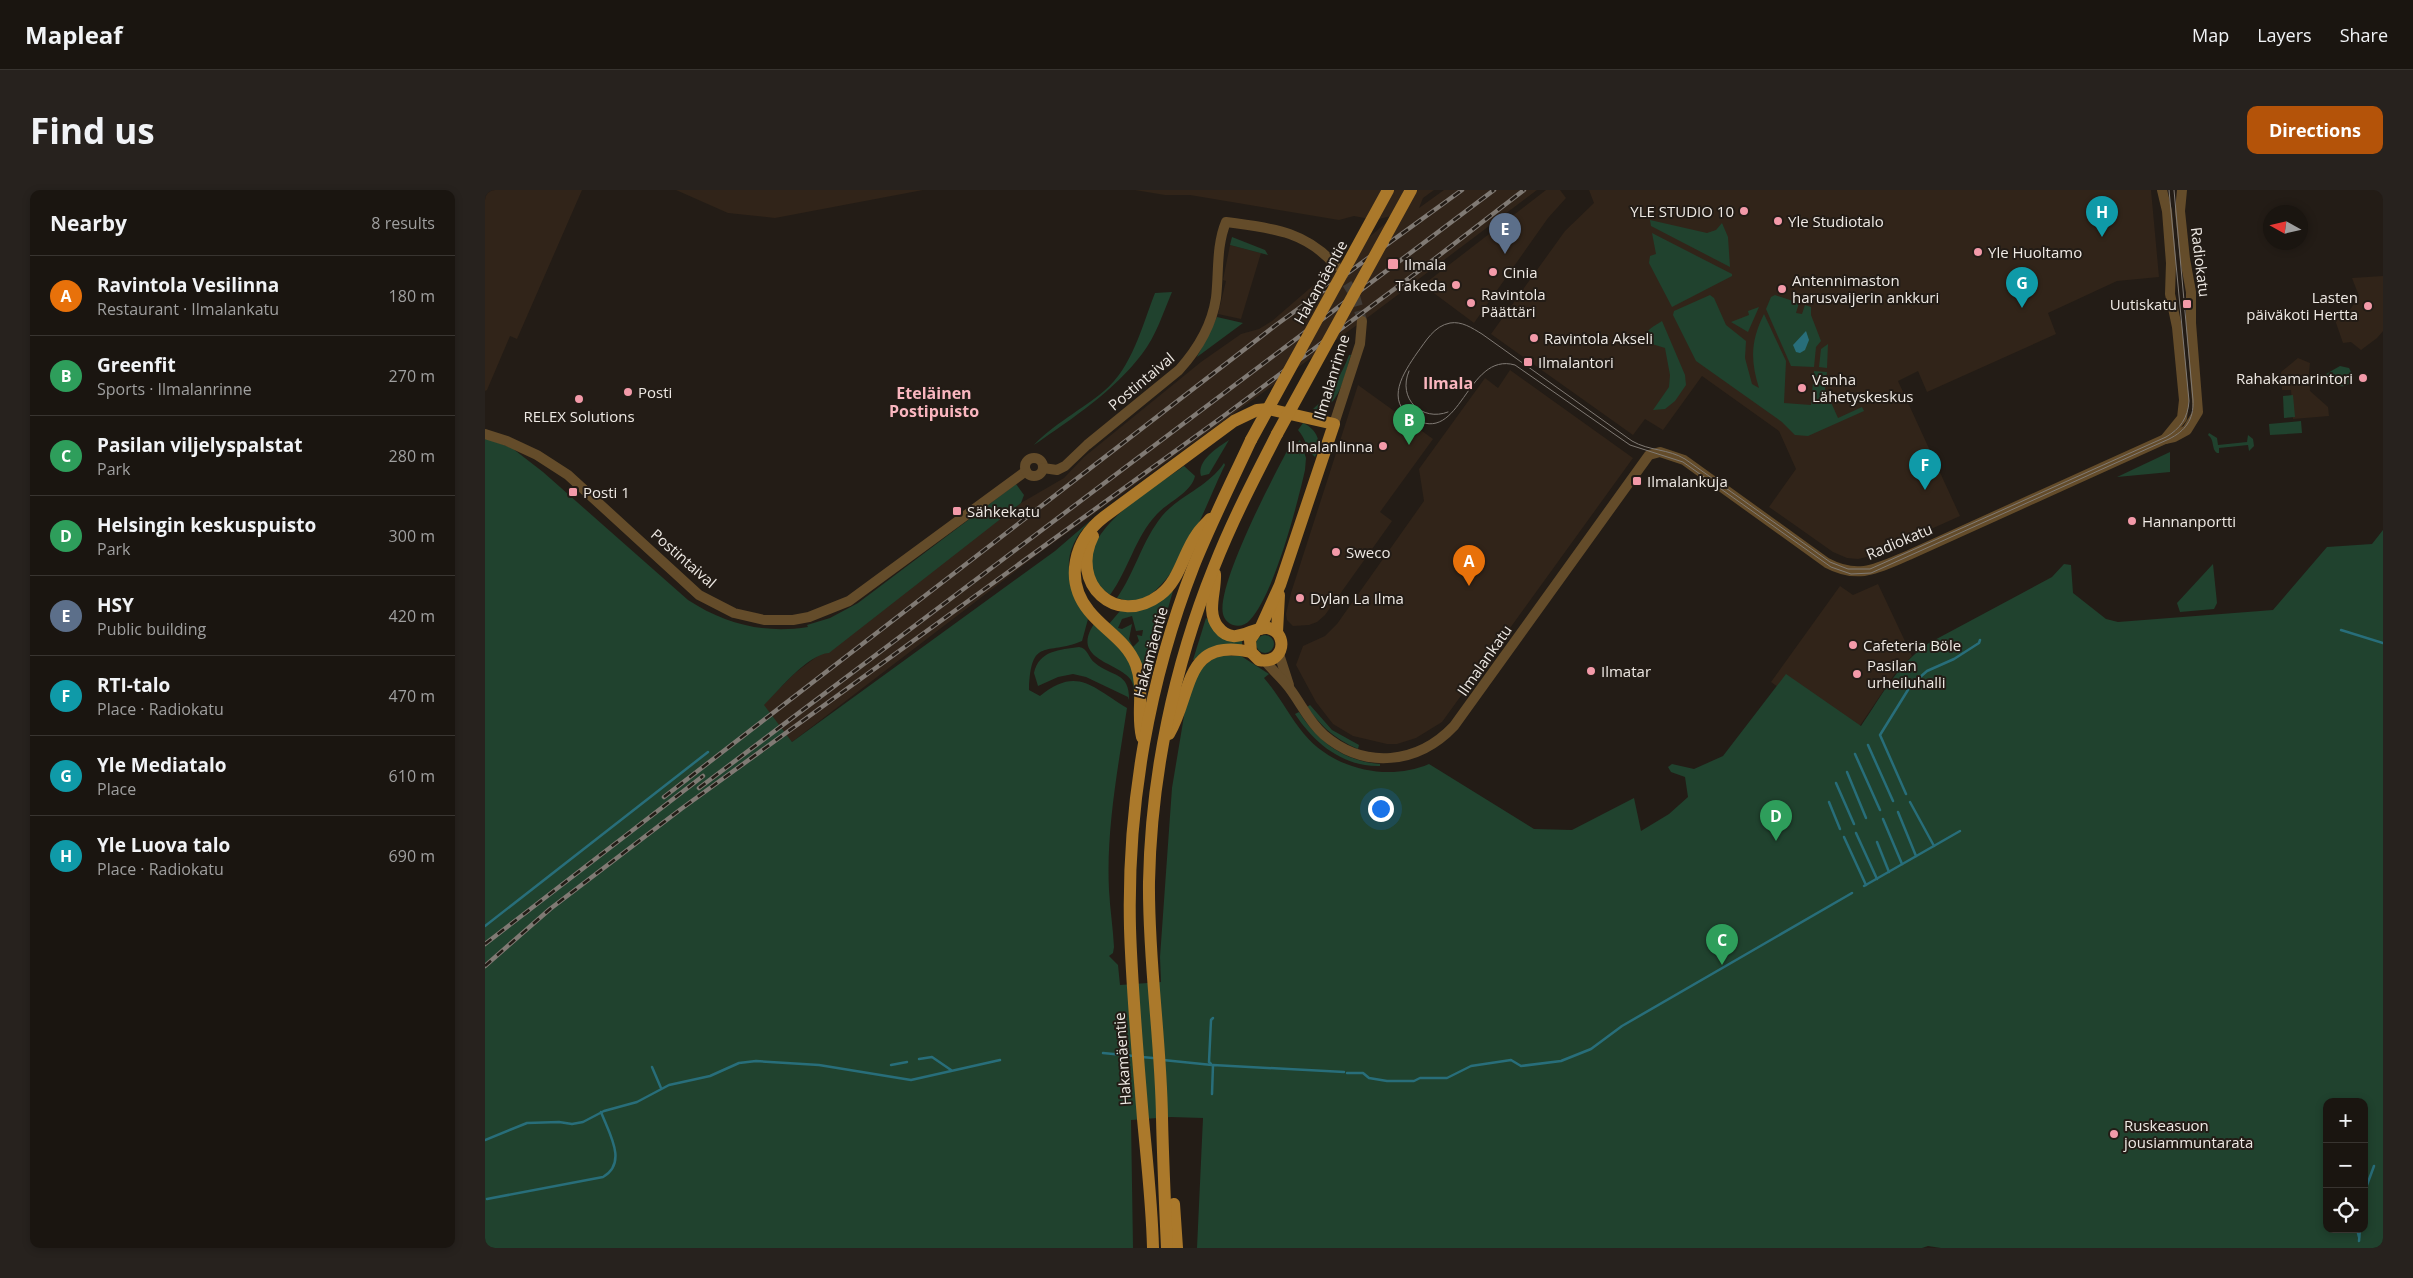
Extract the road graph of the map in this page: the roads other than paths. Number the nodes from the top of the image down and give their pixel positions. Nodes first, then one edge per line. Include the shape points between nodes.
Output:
1 (1388, 190) edge
2 (1411, 190) edge
3 (2162, 190) edge
4 (2182, 190) edge
5 (1336, 266) tunnel mouth
6 (1362, 321) tunnel mouth
7 (1333, 424) junction
8 (485, 434) edge
9 (2165, 439) junction
10 (1660, 452) joint
11 (1117, 508) junction
12 (1218, 510) junction
13 (1214, 567) junction
14 (1281, 585) junction
15 (1258, 630) junction
16 (1277, 632) junction
17 (1251, 652) junction
18 (1279, 654) junction
19 (1265, 661) junction
20 (1290, 689) junction
21 (1165, 743) junction
22 (1143, 745) junction
23 (1162, 1118) junction
24 (1148, 1171) junction
25 (1145, 1248) edge
26 (1153, 1248) edge
27 (1167, 1248) edge
28 (1177, 1248) edge

1 - 12 main road, Hakamäentie, bridge via 1251,440
2 - 13 main road, bridge via 1277,434
3 - 9 street, Radiokatu via 2167,211 2170,294 2177,327 2184,406 2183,418
4 - 9 street, Radiokatu via 2180,211 2191,292 2197,412 2187,430
5 - 8 street, Postintaival via 1317,247 1301,237 1226,222 1209,323 1189,359 1179,370 1087,444 1065,466 1057,470 1043,468 1038,475 1026,471 849,601 809,617 764,620 734,613 699,595 568,475 537,455
6 - 7 street, Ilmalanrinne via 1360,344
7 - 11 main road via 1279,410 1257,410 1234,421
7 - 14 main road, Ilmalanrinne
9 - 10 street, Radiokatu via 1875,570 1863,572 1846,571 1827,563 1684,460
10 - 20 street, Ilmalankatu via 1649,455 1643,462 1480,692 1454,726 1429,748 1390,758 1366,756 1345,748 1314,725
11 - 12 main road via 1093,536 1086,555 1087,575 1101,596 1120,605 1141,605 1164,592 1179,571 1196,534
11 - 22 main road via 1084,536 1074,570 1077,591 1089,610 1123,644 1136,666 1141,689
12 - 22 main road, Hakamäentie via 1180,605
13 - 15 main road via 1212,610 1215,623 1232,636
13 - 21 main road via 1184,655
14 - 15 main road, Ilmalanrinne
14 - 16 main road, Ilmalanrinne
15 - 16 main road via 1266,628
15 - 17 main road via 1249,640
16 - 18 main road via 1282,645
17 - 19 main road via 1255,658
17 - 21 main road via 1222,649 1198,664 1188,682 1179,719
18 - 19 main road
18 - 20 street, Ilmalankatu
19 - 20 street, Ilmalankatu
21 - 23 main road via 1158,779 1149,882 1152,983
22 - 24 main road, Hakamäentie via 1130,879 1133,985
23 - 27 main road
23 - 28 main road via 1169,1140
24 - 25 main road, Hakamäentie via 1144,1200
24 - 26 main road, Hakamäentie

